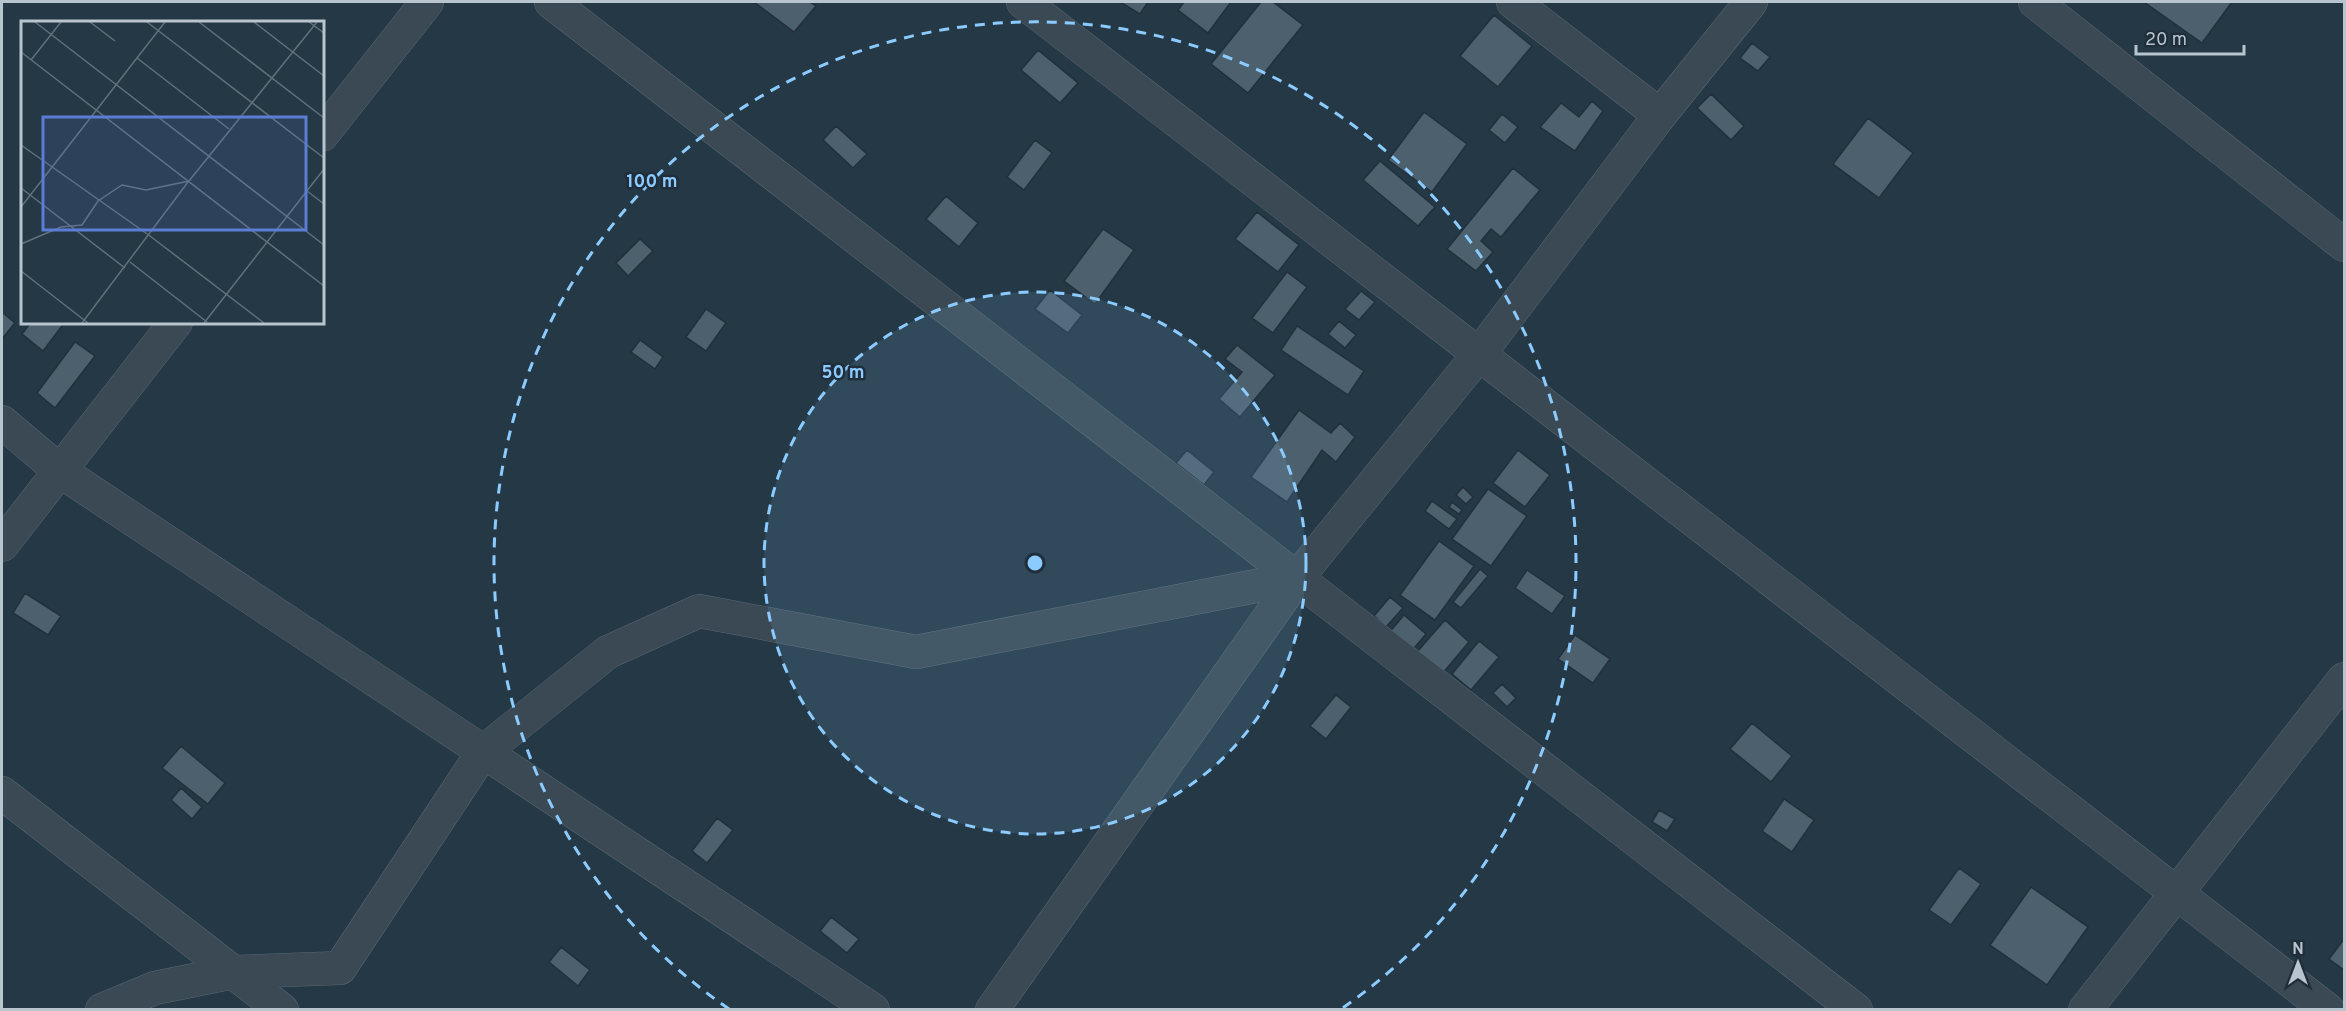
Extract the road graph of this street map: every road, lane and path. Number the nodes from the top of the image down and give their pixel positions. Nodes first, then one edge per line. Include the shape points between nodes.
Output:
1 (427, 2) edge
2 (551, 2) edge
3 (1023, 2) edge
4 (1513, 2) edge
5 (1751, 2) edge
6 (2035, 2) edge
7 (1660, 115) junction
8 (324, 132) edge
9 (2344, 245) edge
10 (174, 324) edge
11 (1480, 353) junction
12 (2, 422) edge
13 (60, 471) junction
14 (2, 545) edge
15 (1296, 578) junction
16 (2344, 679) edge
17 (483, 752) junction
18 (2, 793) edge
19 (2177, 893) junction
20 (234, 972) junction
21 (102, 1010) edge
22 (282, 1010) edge
23 (873, 1010) edge
24 (992, 1010) edge
25 (1856, 1010) edge
26 (2085, 1010) edge
27 (2328, 1010) edge

1 - 8 street
2 - 15 street
3 - 11 street
4 - 7 street
5 - 7 street
6 - 9 street
7 - 11 street
10 - 13 street
11 - 15 street
11 - 19 street
12 - 13 street
13 - 14 street
13 - 17 street
15 - 17 street via 916,652 699,611 608,652
15 - 24 street
15 - 25 street
16 - 19 street
17 - 20 street via 340,968
17 - 23 street
18 - 20 street
19 - 26 street
19 - 27 street
20 - 21 street via 155,988
20 - 22 street

